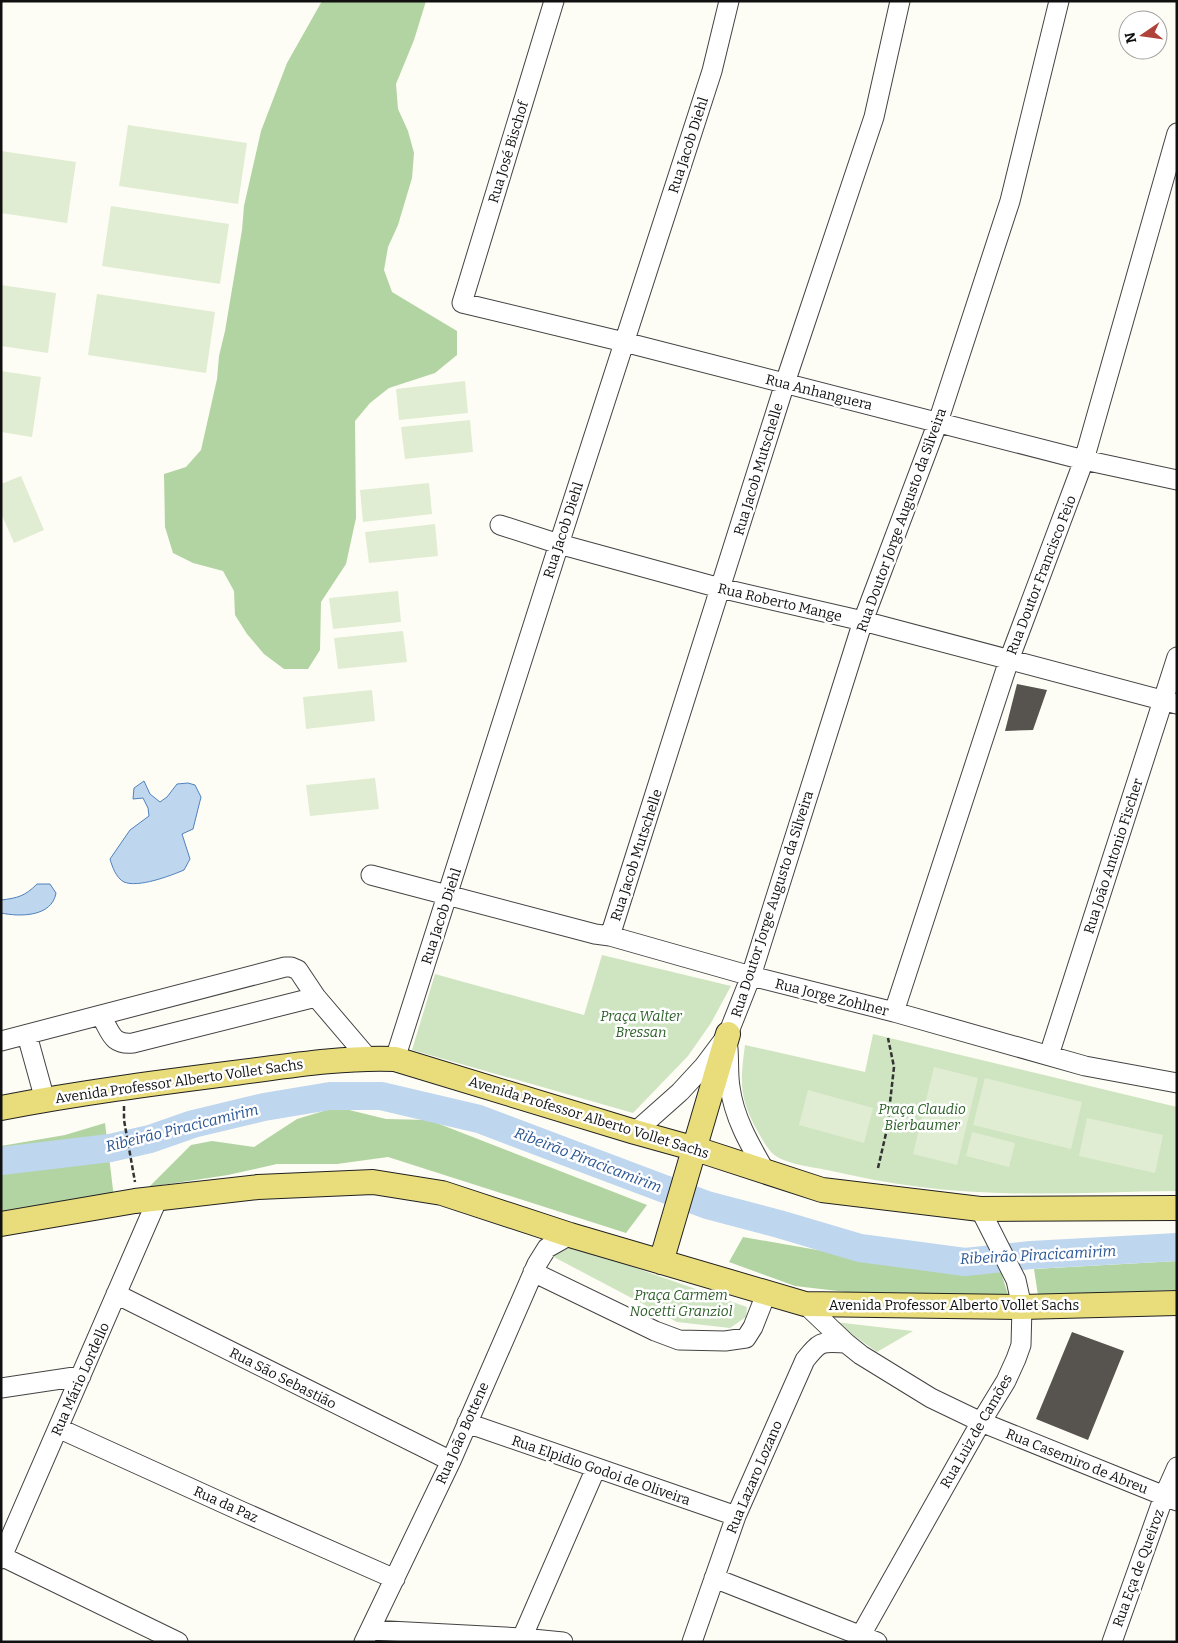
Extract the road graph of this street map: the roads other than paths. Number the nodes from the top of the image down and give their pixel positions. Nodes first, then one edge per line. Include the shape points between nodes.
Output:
1 (554, 1) edge
2 (729, 1) edge
3 (900, 1) edge
4 (1059, 1) edge
5 (1176, 141) edge
6 (462, 303) joint
7 (624, 342) junction
8 (785, 383) junction
9 (938, 422) junction
10 (1084, 460) junction
11 (1177, 480) edge
12 (500, 525) dead end
13 (559, 544) junction
14 (720, 588) junction
15 (864, 621) junction
16 (1177, 656) edge
17 (1009, 660) junction
18 (1170, 702) edge
19 (371, 875) dead end
20 (448, 894) junction
21 (610, 936) junction
22 (751, 976) junction
23 (316, 996) junction
24 (894, 1012) junction
25 (101, 1016) junction
26 (728, 1034) junction
27 (27, 1035) junction
28 (1, 1041) edge
29 (1049, 1056) junction
30 (368, 1058) junction
31 (396, 1059) junction
32 (1177, 1083) edge
33 (45, 1100) junction
34 (1, 1108) edge
35 (635, 1132) junction
36 (696, 1149) junction
37 (764, 1171) junction
38 (158, 1198) junction
39 (1177, 1208) edge
40 (985, 1218) junction
41 (1, 1224) edge
42 (570, 1235) junction
43 (661, 1262) junction
44 (533, 1272) junction
45 (116, 1294) junction
46 (766, 1294) junction
47 (1177, 1302) edge
48 (804, 1304) junction
49 (1022, 1307) junction
50 (846, 1343) junction
51 (81, 1376) junction
52 (1, 1388) edge
53 (980, 1422) junction
54 (467, 1423) junction
55 (58, 1428) junction
56 (451, 1462) junction
57 (1177, 1467) edge
58 (596, 1468) junction
59 (1170, 1498) edge
60 (736, 1516) junction
61 (2, 1557) edge
62 (714, 1578) junction
63 (395, 1579) junction
64 (367, 1636) edge
65 (522, 1638) junction
66 (865, 1640) edge
67 (178, 1642) edge
68 (563, 1642) edge
69 (692, 1642) edge
70 (1112, 1642) edge

1 - 6 street, Rua José Bischof
2 - 7 street, Rua Jacob Diehl via 712,71
3 - 8 street, Rua Jacob Mutschelle via 874,117
4 - 9 street, Rua Doutor Jorge Augusto da Silveira via 1010,201
5 - 10 street, Rua Doutor Francisco Feio
6 - 7 street, Rua Anhanguera
7 - 8 street, Rua Anhanguera
7 - 13 street, Rua Jacob Diehl
8 - 9 street, Rua Anhanguera
8 - 14 street, Rua Jacob Mutschelle
9 - 10 street, Rua Anhanguera
9 - 15 street, Rua Doutor Jorge Augusto da Silveira
10 - 11 street, Rua Anhanguera
10 - 17 street, Rua Doutor Francisco Feio
12 - 13 street, Rua Roberto Mange
13 - 14 street, Rua Roberto Mange
13 - 20 street, Rua Jacob Diehl
14 - 15 street, Rua Roberto Mange
14 - 21 street, Rua Jacob Mutschelle
15 - 17 street, Rua Roberto Mange
15 - 22 street, Rua Doutor Jorge Augusto da Silveira
16 - 18 street, Rua João Antonio Fischer
17 - 18 street, Rua Roberto Mange
17 - 24 street, Rua Doutor Francisco Feio
18 - 29 street, Rua João Antonio Fischer
19 - 20 street, Rua Jorge Zohlner
20 - 21 street, Rua Jorge Zohlner
20 - 31 street, Rua Jacob Diehl
21 - 22 street, Rua Jorge Zohlner
22 - 24 street, Rua Jorge Zohlner
22 - 26 street, Rua Doutor Jorge Augusto da Silveira
23 - 25 street via 298,970 291,967
23 - 25 street via 123,1044 116,1042
23 - 30 street
24 - 29 street, Rua Jorge Zohlner
25 - 27 street
26 - 35 street, Rua Doutor Jorge Augusto da Silveira via 680,1092
26 - 36 main road
26 - 37 street, Rua Doutor Jorge Augusto da Silveira via 730,1087 735,1111
27 - 28 street
27 - 33 street
29 - 32 street, Rua Jorge Zohlner
30 - 31 main road, Avenida Professor Alberto Vollet Sachs
30 - 33 main road, Avenida Professor Alberto Vollet Sachs via 312,1062
31 - 35 main road, Avenida Professor Alberto Vollet Sachs
33 - 34 main road, Avenida Professor Alberto Vollet Sachs
35 - 36 main road, Avenida Professor Alberto Vollet Sachs
36 - 37 main road, Avenida Professor Alberto Vollet Sachs
36 - 43 main road via 685,1176
37 - 40 main road, Avenida Professor Alberto Vollet Sachs via 822,1190
38 - 41 main road, Avenida Professor Alberto Vollet Sachs
38 - 42 main road, Avenida Professor Alberto Vollet Sachs via 258,1187 373,1182 442,1193
38 - 45 street, Rua Mário Lordello
39 - 40 main road, Avenida Professor Alberto Vollet Sachs
40 - 49 street, Rua Luiz de Camões via 1016,1280
42 - 43 main road, Avenida Professor Alberto Vollet Sachs
42 - 44 street, Rua João Bottene via 547,1248
43 - 46 main road, Avenida Professor Alberto Vollet Sachs
44 - 46 street via 679,1340 746,1338
44 - 54 street, Rua João Bottene
45 - 51 street, Rua Mário Lordello
45 - 56 street, Rua São Sebastião
46 - 48 main road, Avenida Professor Alberto Vollet Sachs
47 - 49 main road, Avenida Professor Alberto Vollet Sachs
48 - 49 main road, Avenida Professor Alberto Vollet Sachs
48 - 50 street, Rua Casemiro de Abreu
49 - 53 street, Rua Luiz de Camões via 1021,1345 1016,1359 1006,1382
50 - 53 street, Rua Casemiro de Abreu via 931,1398
50 - 60 street, Rua Lazaro Lozano via 825,1342 816,1346 805,1360
51 - 52 street
51 - 55 street, Rua Mário Lordello
53 - 59 street, Rua Casemiro de Abreu
53 - 66 street, Rua Luiz de Camões
54 - 56 street, Rua João Bottene
54 - 58 street, Rua Elpidio Godoi de Oliveira
55 - 61 street, Rua Mário Lordello
55 - 63 street, Rua da Paz
56 - 63 street, Rua João Bottene
57 - 59 street, Rua Eça de Queiroz
58 - 60 street, Rua Elpidio Godoi de Oliveira
58 - 65 street
59 - 70 street, Rua Eça de Queiroz
60 - 62 street, Rua Lazaro Lozano
61 - 67 street
62 - 66 street
62 - 69 street, Rua Lazaro Lozano
63 - 64 street, Rua João Bottene
64 - 65 street
65 - 68 street

